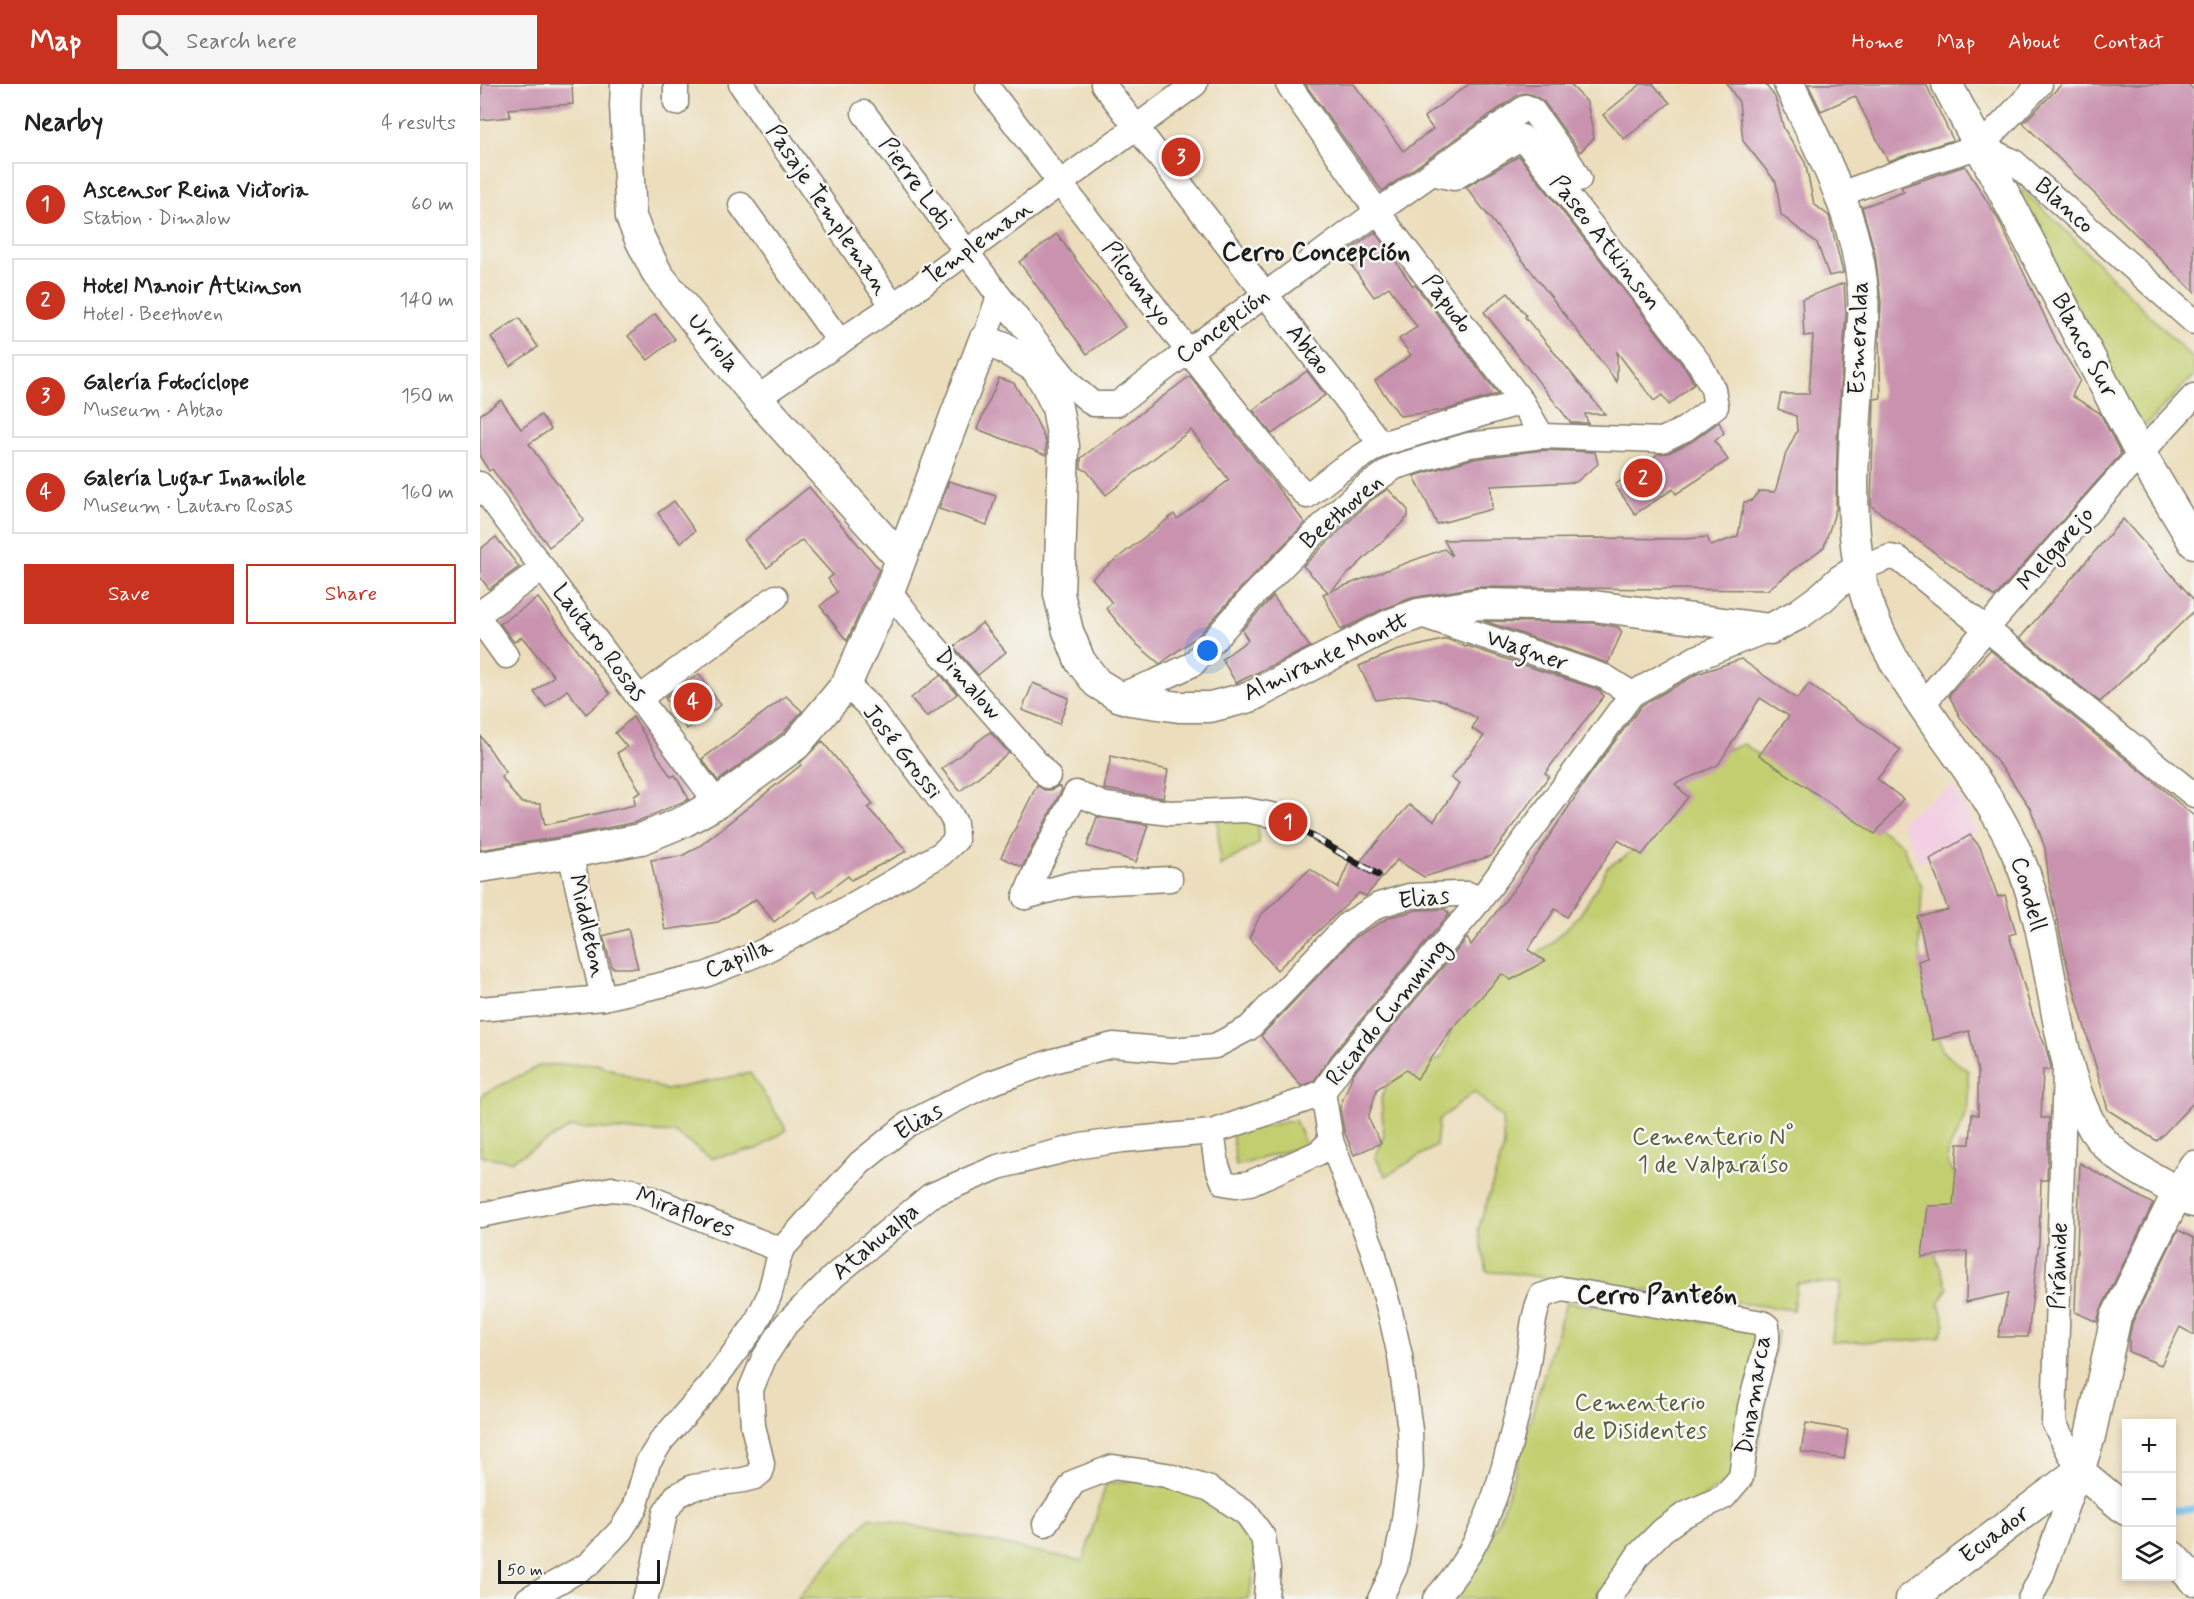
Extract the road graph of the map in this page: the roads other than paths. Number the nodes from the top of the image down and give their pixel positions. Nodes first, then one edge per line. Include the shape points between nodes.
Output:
1 (626, 84) edge
2 (741, 84) edge
3 (1103, 84) edge
4 (1195, 84) edge
5 (1288, 84) edge
6 (1790, 84) edge
7 (1947, 84) edge
8 (2040, 84) edge
9 (988, 88) dead end
10 (864, 114) dead end
11 (1136, 127) junction
12 (1981, 146) junction
13 (1432, 173) junction
14 (1061, 182) junction
15 (1584, 183) dead end
16 (1841, 194) junction
17 (741, 205) dead end
18 (1377, 212) junction
19 (966, 252) junction
20 (1265, 294) junction
21 (999, 296) junction
22 (893, 306) junction
23 (2194, 322) edge
24 (984, 340) junction
25 (840, 342) junction
26 (1188, 351) junction
27 (2194, 396) edge
28 (757, 398) junction
29 (1522, 402) junction
30 (1685, 429) joint
31 (1542, 436) junction
32 (1381, 444) junction
33 (2140, 453) junction
34 (480, 483) edge
35 (2194, 543) edge
36 (900, 558) junction
37 (543, 568) junction
38 (1859, 569) junction
39 (889, 591) junction
40 (776, 597) dead end
41 (480, 613) edge
42 (1418, 614) junction
43 (480, 620) edge
44 (1986, 628) junction
45 (1770, 629) junction
46 (506, 656) dead end
47 (846, 685) junction
48 (1632, 694) junction
49 (1118, 696) junction
50 (640, 698) junction
51 (1922, 705) junction
52 (1048, 776) dead end
53 (2194, 795) edge
54 (717, 803) junction
55 (1272, 815) dead end
56 (955, 823) joint
57 (570, 853) junction
58 (480, 867) edge
59 (1170, 879) dead end
60 (1480, 900) junction
61 (603, 998) junction
62 (480, 1009) edge
63 (2066, 1055) junction
64 (1323, 1092) junction
65 (1212, 1132) junction
66 (1331, 1141) junction
67 (2194, 1167) edge
68 (2186, 1197) edge
69 (480, 1215) edge
70 (782, 1250) junction
71 (826, 1284) junction
72 (755, 1325) junction
73 (2079, 1472) junction
74 (2122, 1506) edge
75 (1045, 1524) dead end
76 (2176, 1560) edge
77 (2194, 1580) edge
78 (528, 1599) edge
79 (644, 1599) edge
80 (1266, 1599) edge
81 (1380, 1599) edge
82 (1435, 1599) edge
83 (1609, 1599) edge
84 (1911, 1599) edge
85 (2030, 1599) edge

1 - 28 main road, Urriola via 632,217 640,239 658,275
2 - 22 street, Pasaje Templeman
3 - 11 street, Abtao
4 - 11 street, Templeman
5 - 18 street, Papudo
6 - 16 main road, Esmeralda
7 - 12 main road
8 - 12 street
9 - 14 street, Pilcomayo
10 - 19 street, Pierre Loti
11 - 14 street, Templeman
11 - 20 street, Abtao
12 - 16 street via 1913,166
12 - 23 street, Blanco via 2014,162
12 - 33 main road, Blanco Sur
13 - 15 street, Concepción via 1526,107 1533,111
13 - 18 street, Concepción
13 - 30 street, Paseo Atkinson via 1454,178 1522,137 1700,364 1713,389 1716,406
14 - 19 street, Templeman
14 - 26 street, Pilcomayo
16 - 38 main road, Esmeralda via 1860,263 1864,305 1851,495
17 - 25 street
18 - 20 street, Concepción
18 - 29 street, Papudo
19 - 21 street, Concepción
19 - 22 street, Templeman
20 - 26 street, Concepción
20 - 32 street, Abtao
21 - 24 street
21 - 26 street, Concepción via 1072,386 1093,405 1117,405
22 - 25 street, Templeman
24 - 36 main road
24 - 49 main road, Almirante Montt via 1036,368 1057,407 1064,446 1059,594 1080,661 1097,683
25 - 28 street, Templeman
26 - 32 street, Pilcomayo via 1306,496
27 - 33 street, Melgarejo
28 - 36 main road, Urriola
29 - 31 street, Papudo
29 - 32 street
30 - 31 street, Beethoven via 1662,440
31 - 49 street, Beethoven via 1469,445 1395,467 1330,518 1193,664
33 - 35 main road, Blanco Sur
33 - 44 street, Melgarejo
34 - 37 street, Lautaro Rosas
36 - 39 main road
37 - 41 street
37 - 50 street, Lautaro Rosas
38 - 44 street via 1890,557 1899,559
38 - 45 main road via 1798,614
38 - 51 main road, Condell via 1875,625
39 - 47 main road
39 - 52 street, Dimalow
40 - 50 street
42 - 45 main road, Almirante Montt via 1479,604 1594,606
42 - 48 street, Wagner via 1605,677
42 - 49 main road, Almirante Montt via 1250,697 1210,707 1179,707
43 - 46 street
44 - 51 street, Melgarejo
44 - 53 street
45 - 48 street, Ricardo Cumming via 1696,658
47 - 54 main road via 796,744
47 - 56 street, José Grossi via 871,708
48 - 60 street, Ricardo Cumming
50 - 54 street, Lautaro Rosas
51 - 63 main road, Condell via 1981,788 2022,865
54 - 57 main road via 640,839
55 - 59 street via 1245,810 1170,813 1106,805 1076,793 1025,897 1072,884
56 - 61 street, Capilla via 956,840 941,854 762,952 705,975
57 - 58 main road
57 - 61 street, Middleton
60 - 64 street, Ricardo Cumming
60 - 70 street, Elias via 1468,894 1409,896 1379,905 1348,924 1250,1028 1215,1046 1172,1050 1113,1045 1053,1061 975,1090 908,1124 860,1163
61 - 62 street, Capilla
63 - 68 main road, Condell via 2085,1113 2104,1143 2117,1156
63 - 73 street, Pirámide via 2054,1423
64 - 65 street, Atahualpa
64 - 66 street, Ricardo Cumming
65 - 66 street via 1219,1175 1224,1183 1236,1185 1250,1183 1318,1153
65 - 71 street, Atahualpa via 1081,1146 998,1167 930,1196
66 - 81 street, Ricardo Cumming via 1372,1248 1390,1312 1410,1430 1411,1468 1403,1526 1395,1568
67 - 68 main road
68 - 73 main road via 2116,1317
69 - 70 street, Miraflores via 612,1189 632,1191
70 - 72 street, Elias via 769,1296
71 - 72 street
71 - 79 street, Atahualpa via 786,1324 764,1358 751,1389 761,1472 744,1480 693,1487 676,1496 665,1513
72 - 78 street, Elias via 710,1386 662,1440 648,1462 635,1508 621,1530 589,1564
73 - 74 main road
73 - 84 main road, Ecuador
73 - 85 street via 2042,1577
75 - 80 street via 1074,1482 1113,1467 1166,1475 1210,1490 1247,1514 1263,1537 1268,1569
76 - 77 main road
82 - 83 street, Dinamarca via 1464,1562 1496,1494 1515,1422 1534,1313 1541,1296 1562,1289 1763,1323 1767,1326 1767,1341 1750,1407 1740,1477 1724,1497 1684,1515 1663,1530 1639,1554

